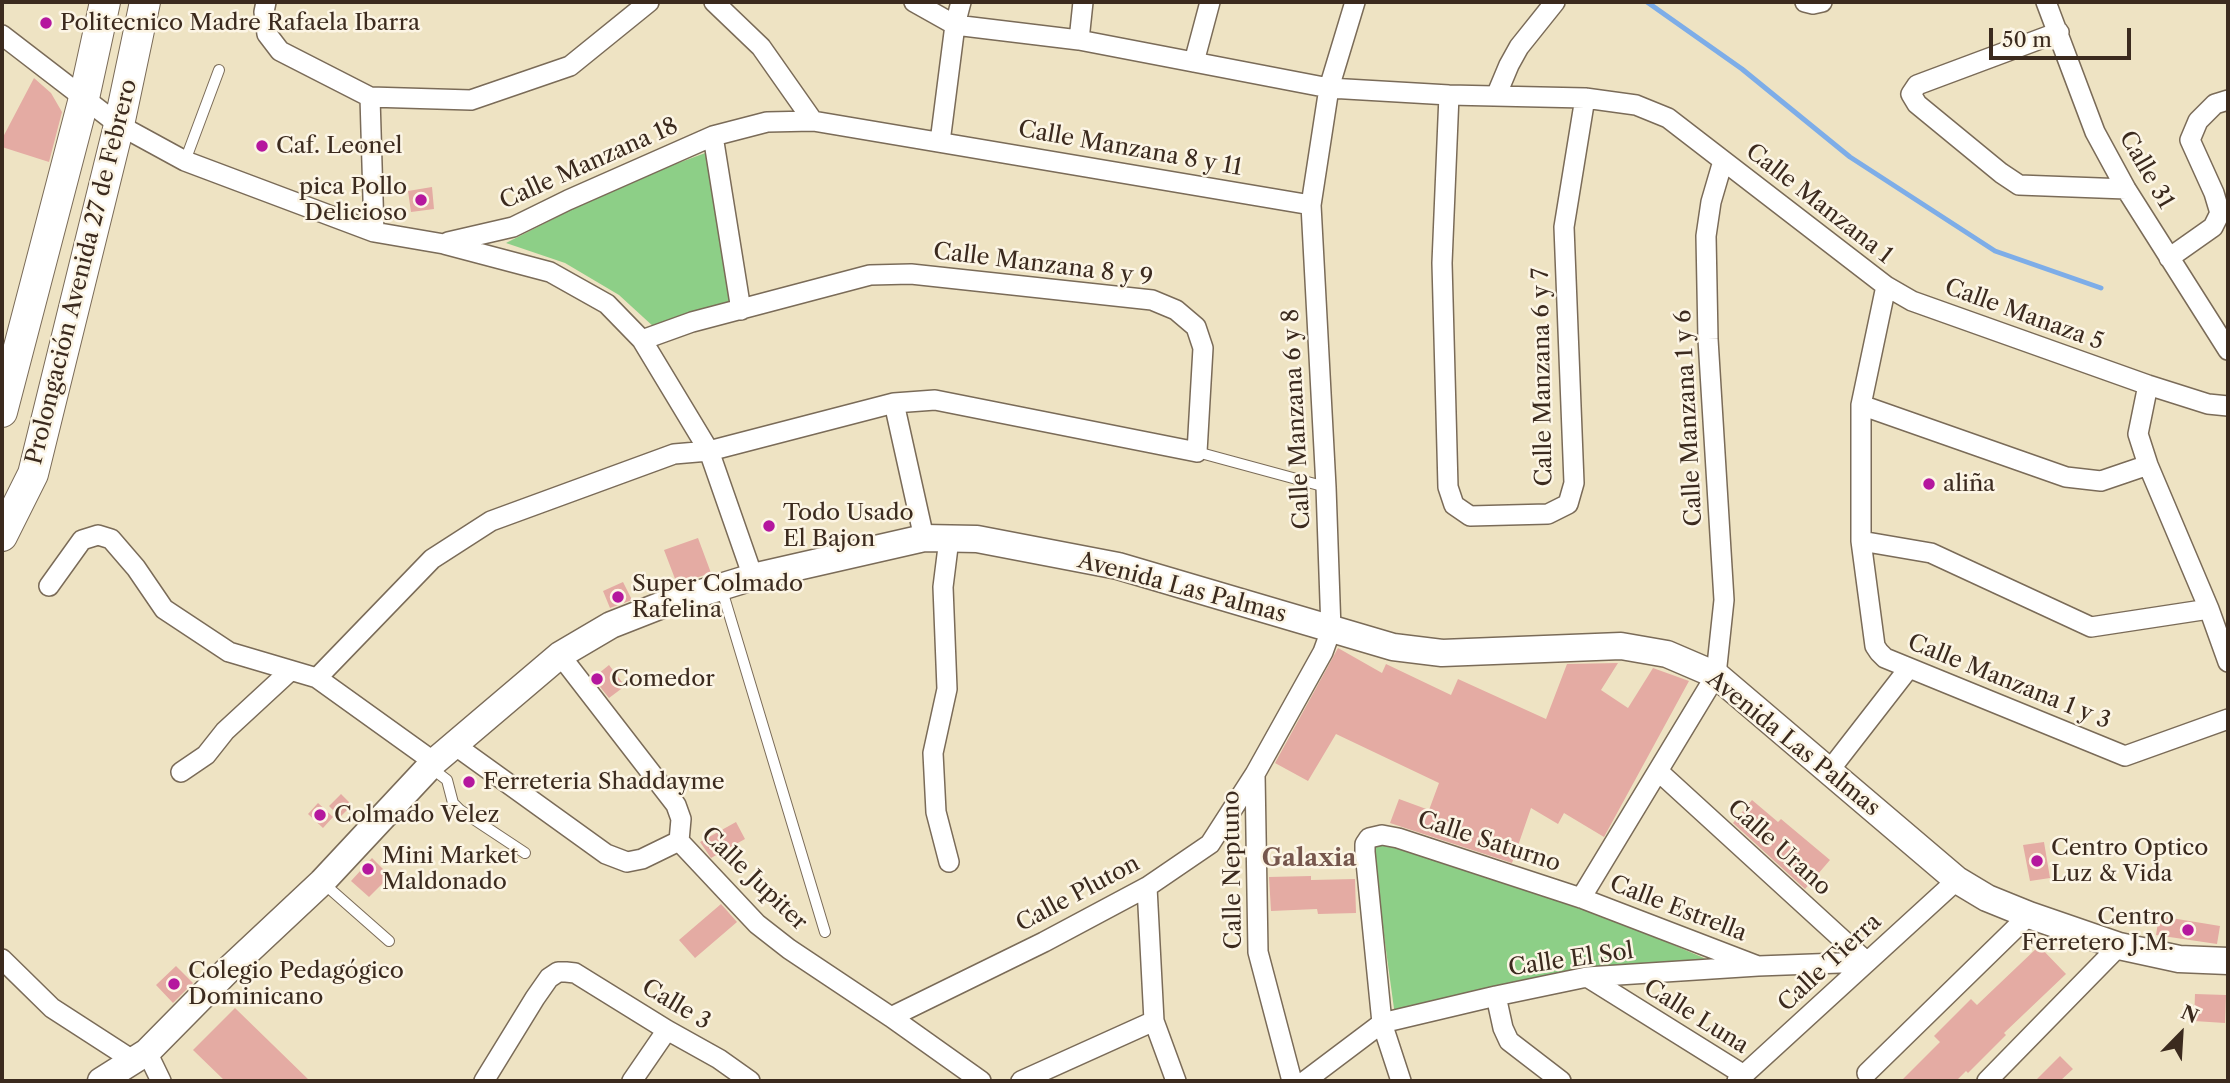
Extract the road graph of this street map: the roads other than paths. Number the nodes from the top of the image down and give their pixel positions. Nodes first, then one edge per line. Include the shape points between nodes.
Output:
1 (105, 2) edge
2 (145, 2) edge
3 (266, 2) edge
4 (649, 2) edge
5 (714, 2) edge
6 (915, 2) edge
7 (961, 2) edge
8 (1083, 2) edge
9 (1210, 2) edge
10 (1355, 2) edge
11 (1555, 2) edge
12 (2046, 2) edge
13 (955, 25) junction
14 (2059, 33) junction
15 (2, 35) edge
16 (1079, 40) junction
17 (1194, 62) junction
18 (219, 70) dead end
19 (1329, 88) junction
20 (1449, 95) junction
21 (1496, 96) junction
22 (370, 97) junction
23 (84, 98) junction
24 (1585, 98) junction
25 (2228, 100) edge
26 (813, 121) junction
27 (119, 125) junction
28 (713, 136) junction
29 (940, 142) junction
30 (185, 161) junction
31 (1723, 161) junction
32 (2126, 189) junction
33 (1311, 205) junction
34 (374, 232) junction
35 (444, 243) junction
36 (2169, 258) junction
37 (1885, 286) junction
38 (741, 310) junction
39 (642, 340) junction
40 (2228, 350) edge
41 (2148, 385) junction
42 (894, 403) junction
43 (1861, 405) junction
44 (2228, 406) edge
45 (2, 412) edge
46 (709, 450) junction
47 (1197, 452) junction
48 (2148, 465) junction
49 (1326, 487) junction
50 (2, 536) edge
51 (936, 538) junction
52 (1861, 541) junction
53 (753, 577) junction
54 (49, 586) dead end
55 (720, 587) junction
56 (2209, 610) junction
57 (1331, 630) junction
58 (559, 655) junction
59 (2228, 662) edge
60 (1909, 668) junction
61 (290, 671) junction
62 (1716, 675) junction
63 (317, 678) junction
64 (2228, 719) edge
65 (456, 746) junction
66 (432, 765) junction
67 (1658, 771) junction
68 (1829, 771) junction
69 (181, 772) dead end
70 (1255, 774) junction
71 (679, 841) junction
72 (526, 853) dead end
73 (949, 862) dead end
74 (1957, 880) junction
75 (322, 882) junction
76 (1147, 887) junction
77 (1581, 898) junction
78 (2029, 915) junction
79 (825, 932) dead end
80 (389, 941) dead end
81 (2119, 946) junction
82 (2, 959) edge
83 (2228, 961) edge
84 (1867, 962) junction
85 (1758, 966) junction
86 (1587, 977) junction
87 (1496, 996) junction
88 (891, 1017) junction
89 (1154, 1021) junction
90 (1382, 1023) junction
91 (667, 1030) junction
92 (140, 1056) junction
93 (1867, 1073) dead end
94 (1740, 1078) edge
95 (635, 1080) edge
96 (102, 1081) edge
97 (161, 1081) edge
98 (484, 1081) edge
99 (750, 1081) edge
100 (981, 1081) edge
101 (1021, 1081) edge
102 (1176, 1081) edge
103 (1292, 1081) edge
104 (1305, 1081) edge
105 (1401, 1081) edge
106 (1561, 1081) edge
107 (1987, 1081) edge

1 - 23 main road, Prolongación Avenida 27 de Febrero
2 - 27 main road, Prolongación Avenida 27 de Febrero
3 - 22 street via 267,34 280,51
4 - 22 street via 570,66 471,100
5 - 26 street via 761,47
6 - 13 street
7 - 13 street
8 - 16 street
9 - 17 street
10 - 19 street, Calle Manzana 6 y 8
11 - 21 street via 1519,47
12 - 14 street, Calle 31
13 - 16 street, Calle Manzana 1
13 - 29 street
14 - 32 street, Calle 31 via 2095,132
14 - 32 street via 1917,85 1911,94 1917,104 2019,185
15 - 23 street
16 - 17 street, Calle Manzana 1
17 - 19 street, Calle Manzana 1
18 - 30 lane
19 - 20 street, Calle Manzana 1
19 - 33 street, Calle Manzana 6 y 8
20 - 21 street, Calle Manzana 1
20 - 24 street, Calle Manzana 6 y 7 via 1442,263 1448,487 1454,505 1470,516 1548,514 1568,504 1574,483 1564,227
21 - 24 street, Calle Manzana 1
22 - 34 street
23 - 27 street
23 - 45 main road, Prolongación Avenida 27 de Febrero
24 - 31 street, Calle Manzana 1 via 1636,105 1668,118
25 - 36 street via 2215,104 2198,121 2190,140 2220,213 2213,227
26 - 28 street, Calle Manzana 18 via 767,122
26 - 29 street, Calle Manzana 8 y 11
27 - 30 street
27 - 50 main road, Prolongación Avenida 27 de Febrero via 33,474
28 - 35 street, Calle Manzana 18 via 513,227
28 - 38 street
29 - 33 street, Calle Manzana 8 y 11
30 - 34 street
31 - 37 street, Calle Manzana 1
31 - 62 street, Calle Manzana 1 y 6 via 1706,236 1724,600
32 - 36 street, Calle 31
33 - 49 street, Calle Manzana 6 y 8
34 - 35 street
35 - 39 street via 550,272 607,304
36 - 40 street, Calle 31
37 - 41 street, Calle Manaza 5 via 1912,301
37 - 43 street, Calle Manzana 1 y 3
38 - 39 street, Calle Manzana 8 y 9
38 - 47 street, Calle Manzana 8 y 9 via 870,275 911,274 1152,300 1176,310 1196,327 1203,348
39 - 46 street
41 - 44 street, Calle Manaza 5
41 - 48 street via 2138,434
42 - 46 street
42 - 47 street via 934,400
42 - 51 street
43 - 48 street via 2066,477 2101,481
43 - 52 street, Calle Manzana 1 y 3
46 - 53 street
46 - 63 street via 674,454 491,522 432,559
47 - 49 lane
48 - 56 street
49 - 57 street, Calle Manzana 6 y 8
51 - 53 street, Avenida Las Palmas
51 - 57 street, Avenida Las Palmas via 977,540 1118,566
51 - 73 street via 947,689 933,753 936,812
52 - 56 street via 1931,554 2091,627
52 - 60 street, Calle Manzana 1 y 3 via 1875,646 1885,658
53 - 55 street, Avenida Las Palmas
54 - 61 street via 82,540 98,535 111,539 164,609 229,652
55 - 58 street, Avenida Las Palmas via 611,625
55 - 79 lane
56 - 59 street
57 - 62 street, Avenida Las Palmas via 1392,647 1442,653 1620,646 1667,653
57 - 70 street, Calle Neptuno
58 - 65 street, Avenida Las Palmas
58 - 71 street, Calle Jupiter via 676,805 681,818
60 - 64 street, Calle Manzana 1 y 3 via 2125,756
60 - 68 street
61 - 63 street
61 - 69 street via 225,731 206,755
62 - 67 street, Calle Saturno
62 - 68 street, Avenida Las Palmas
63 - 66 street
65 - 66 street, Avenida Las Palmas
65 - 71 street via 606,854 627,862
66 - 72 lane via 447,780 453,803 460,810
66 - 75 street, Avenida Las Palmas
67 - 77 street, Calle Saturno
67 - 84 street, Calle Urano
68 - 74 street, Avenida Las Palmas
70 - 76 street, Calle Pluton via 1210,844
70 - 103 street, Calle Neptuno via 1258,952
71 - 88 street, Calle Jupiter via 757,923
74 - 78 street, Avenida Las Palmas
74 - 84 street, Calle Tierra
75 - 80 lane
75 - 92 street, Avenida Las Palmas
76 - 88 street, Calle Pluton
76 - 89 street
77 - 85 street, Calle Estrella
77 - 90 street, Calle Saturno via 1398,838 1369,838 1364,852
78 - 81 street, Avenida Las Palmas
78 - 93 street
81 - 83 street, Avenida Las Palmas via 2179,960
81 - 107 street
82 - 92 street via 52,1008
84 - 85 street, Calle El Sol
84 - 94 street, Calle Tierra
85 - 86 street, Calle El Sol
86 - 87 street, Calle El Sol
86 - 94 street, Calle Luna
87 - 90 street, Calle El Sol
87 - 106 street via 1510,1041
88 - 100 street, Calle Jupiter
89 - 101 street
89 - 102 street
90 - 104 street, Calle El Sol
90 - 105 street, Calle Saturno
91 - 95 street
91 - 98 street, Calle 3 via 575,973 558,972
91 - 99 street, Calle 3
92 - 96 street, Avenida Las Palmas
92 - 97 street

